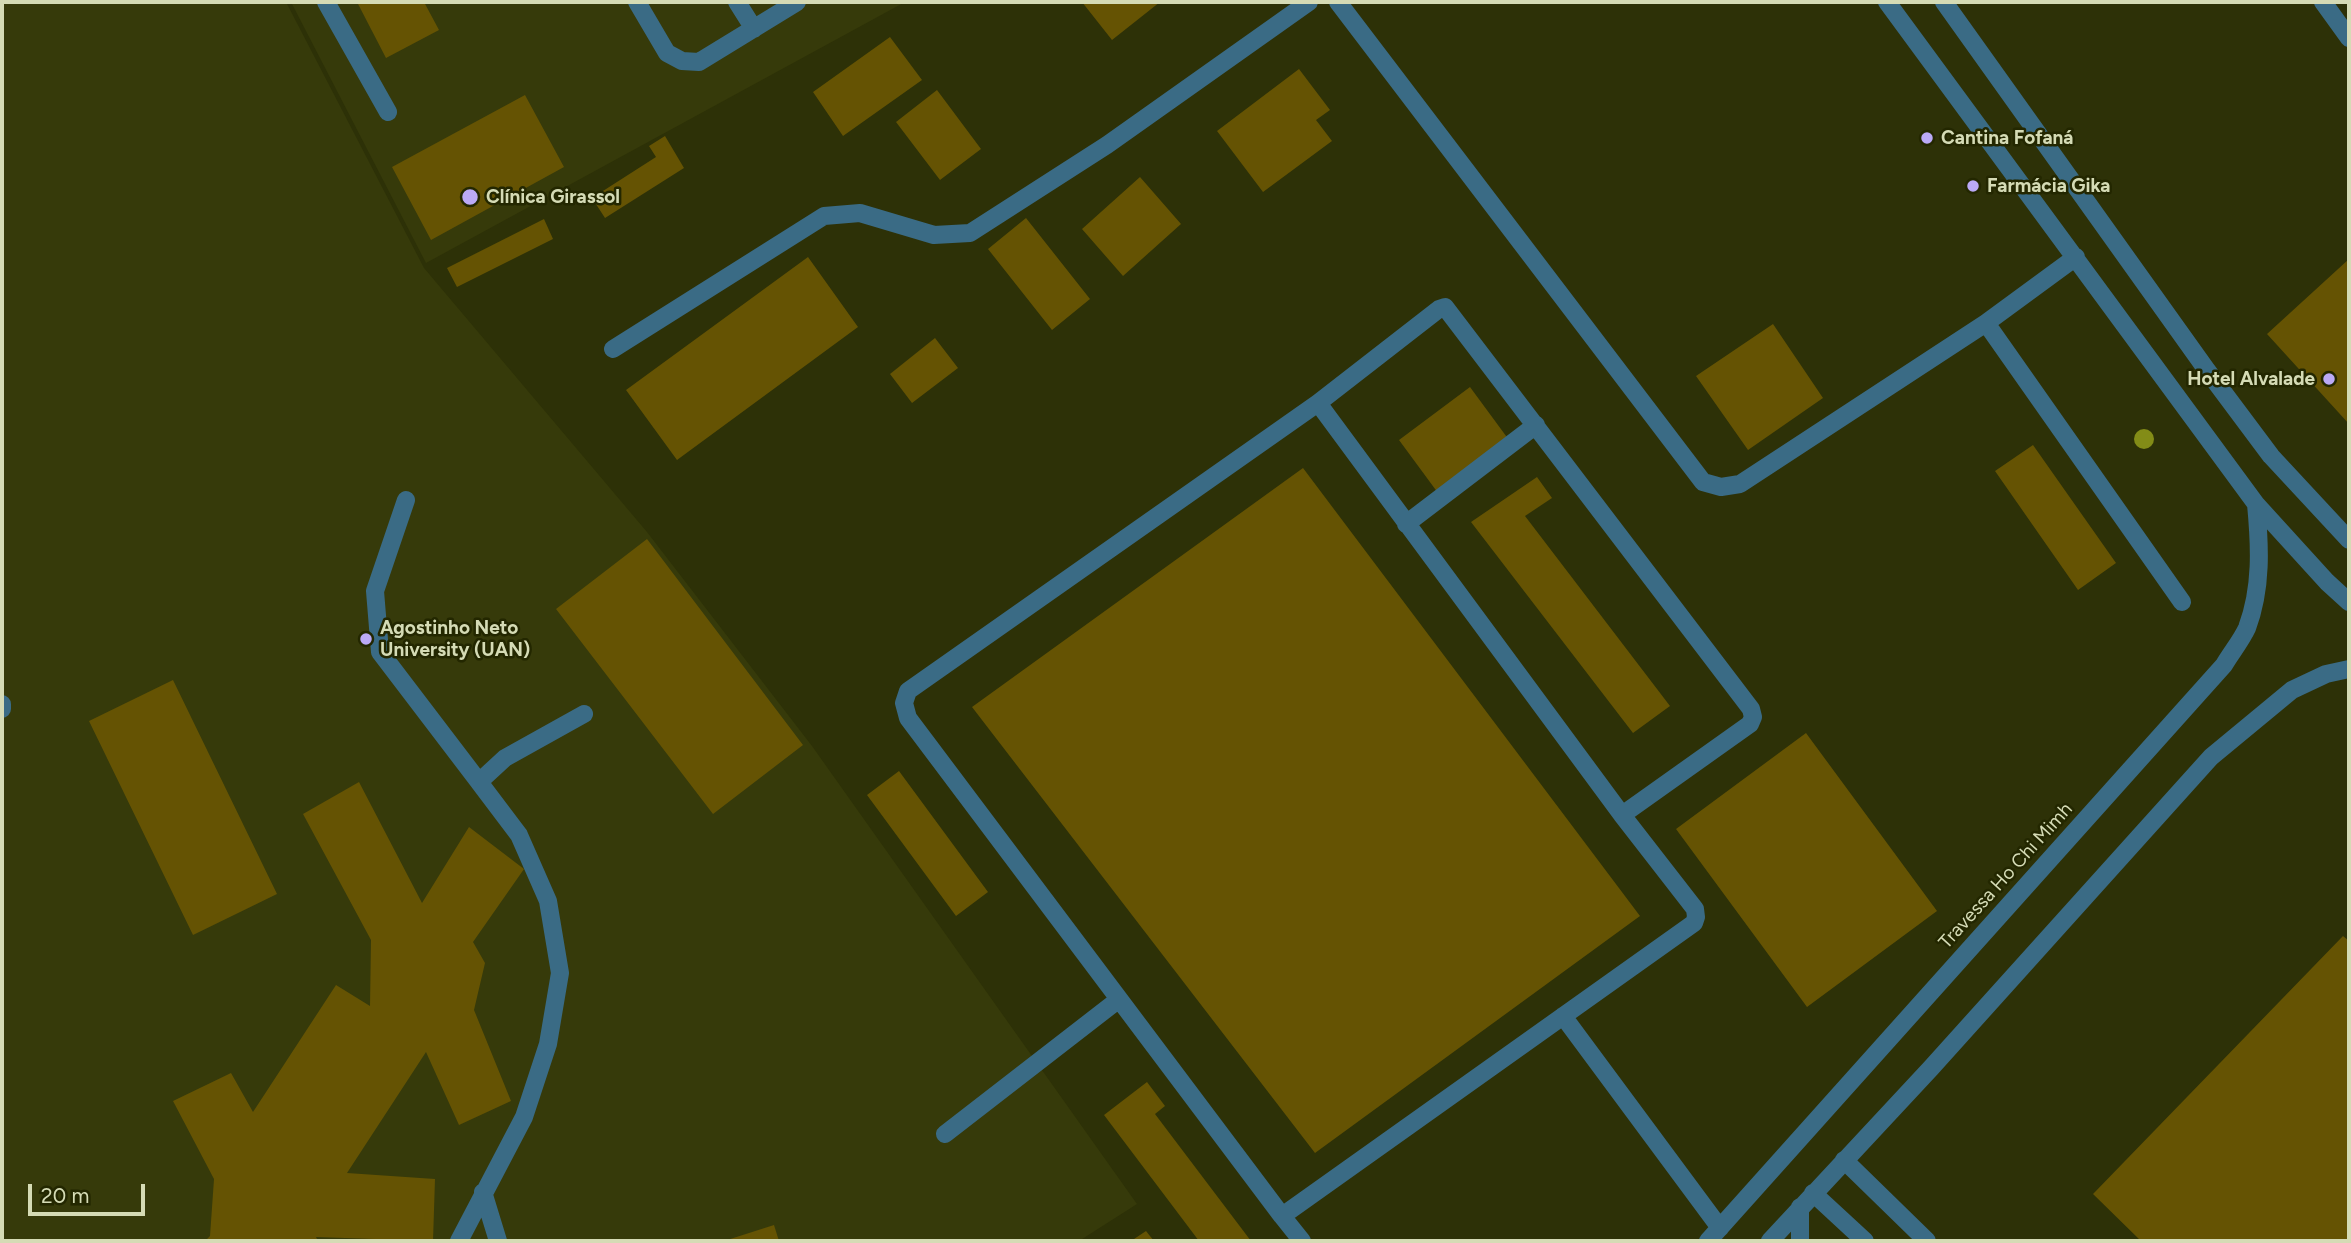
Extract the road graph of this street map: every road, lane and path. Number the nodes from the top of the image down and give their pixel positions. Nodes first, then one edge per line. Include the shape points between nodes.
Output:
1 (326, 2) edge
2 (637, 2) edge
3 (737, 2) edge
4 (797, 2) edge
5 (1309, 2) edge
6 (1338, 2) edge
7 (1888, 2) edge
8 (1944, 2) edge
9 (2323, 2) edge
10 (754, 29) junction
11 (2349, 38) edge
12 (388, 112) dead end
13 (2076, 257) junction
14 (1986, 323) junction
15 (613, 349) dead end
16 (1318, 403) junction
17 (1536, 425) junction
18 (406, 500) dead end
19 (2256, 504) junction
20 (1406, 524) junction
21 (2349, 540) edge
22 (2182, 602) dead end
23 (2349, 602) edge
24 (2349, 669) edge
25 (2, 704) edge
26 (2, 709) edge
27 (584, 714) dead end
28 (479, 782) junction
29 (1622, 815) junction
30 (1118, 1000) junction
31 (1563, 1016) junction
32 (945, 1134) dead end
33 (1844, 1160) junction
34 (484, 1192) junction
35 (1813, 1194) junction
36 (1800, 1207) junction
37 (1282, 1216) junction
38 (1714, 1235) edge
39 (459, 1241) edge
40 (498, 1241) edge
41 (1302, 1241) edge
42 (1770, 1241) edge
43 (1800, 1241) edge
44 (1865, 1241) edge
45 (1927, 1241) edge

1 - 12 street
2 - 10 street via 667,53 681,61 699,62
3 - 10 street
4 - 10 street
5 - 15 street via 1107,145 970,233 933,235 860,213 824,216
6 - 14 street via 1703,482 1721,487 1740,484
7 - 13 street
8 - 21 street via 2271,456
9 - 11 street
13 - 14 street
13 - 19 street
14 - 22 street
16 - 17 street via 1445,307
16 - 20 street
16 - 30 street via 908,691 904,704 908,718
17 - 20 street
17 - 29 street via 1753,717 1750,724
18 - 28 street via 375,591 380,652
19 - 23 street
19 - 38 street, Travessa Ho Chi Mimh via 2260,548 2255,598 2246,630 2224,665
20 - 29 street
24 - 33 street via 2292,690 2211,757
25 - 26 street
27 - 28 street via 505,758
28 - 34 street via 519,835 548,901 560,973 548,1044 524,1117
29 - 31 street via 1695,909 1694,923
30 - 32 street
30 - 37 street
31 - 37 street
31 - 38 street
33 - 35 street
33 - 45 street
34 - 39 street
34 - 40 street
35 - 36 street
35 - 44 street
36 - 42 street
36 - 43 street
37 - 41 street

